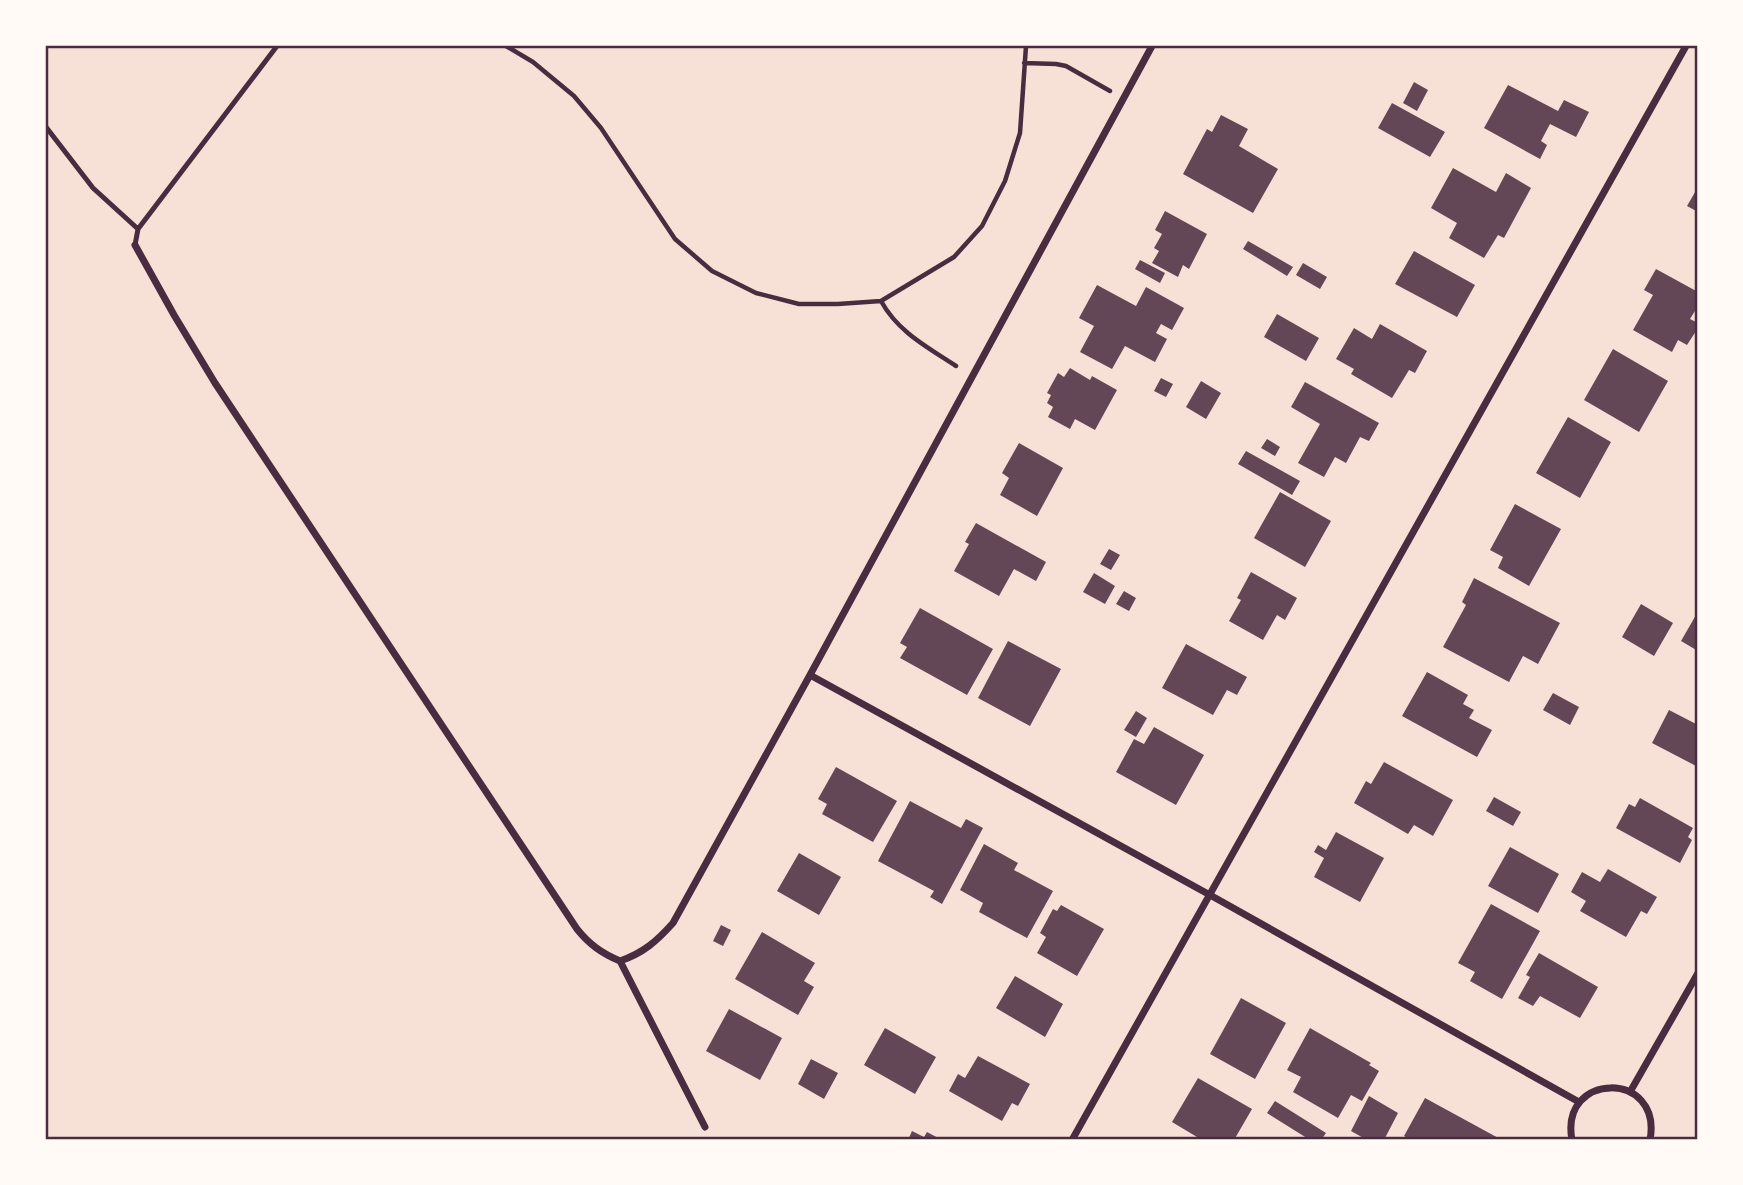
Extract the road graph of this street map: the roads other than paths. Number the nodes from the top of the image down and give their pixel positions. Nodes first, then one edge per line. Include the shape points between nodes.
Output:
1 (276, 46) edge
2 (1152, 46) edge
3 (1686, 46) edge
4 (46, 127) edge
5 (138, 229) junction
6 (135, 245) joint
7 (810, 675) junction
8 (1210, 895) junction
9 (620, 961) junction
10 (1698, 973) edge
11 (1630, 1092) junction
12 (1579, 1102) junction
13 (705, 1127) dead end
14 (1072, 1139) edge
15 (1572, 1139) edge
16 (1651, 1139) edge

1 - 5 lane
2 - 7 street
3 - 8 street
4 - 5 lane via 93,188
5 - 6 lane
6 - 9 street via 215,383 577,929 589,944
7 - 8 street
7 - 9 street via 673,923 639,955
8 - 12 street
8 - 14 street
9 - 13 street
10 - 11 street
11 - 12 street via 1599,1088
11 - 16 street via 1650,1114
12 - 15 street via 1570,1126

